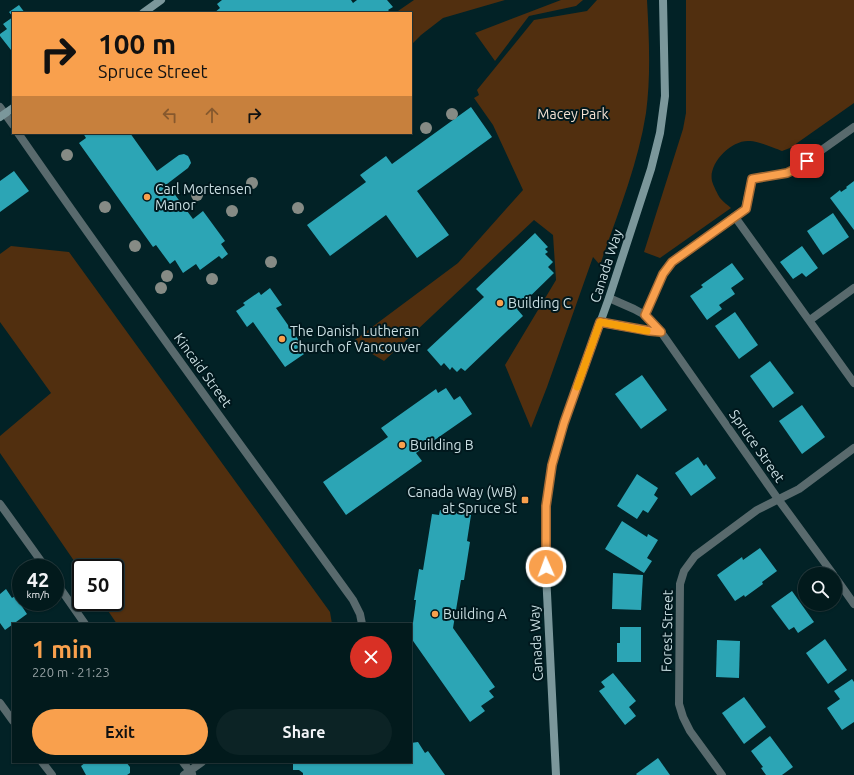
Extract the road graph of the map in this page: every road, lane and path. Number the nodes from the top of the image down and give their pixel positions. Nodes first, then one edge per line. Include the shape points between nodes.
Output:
1 (161, 0) edge
2 (663, 0) edge
3 (143, 12) edge
4 (12, 108) edge
5 (2, 113) edge
6 (12, 124) edge
7 (854, 127) edge
8 (19, 134) edge
9 (735, 217) junction
10 (854, 288) edge
11 (609, 298) junction
12 (645, 315) junction
13 (810, 320) junction
14 (600, 322) junction
15 (661, 332) junction
16 (854, 383) edge
17 (854, 448) edge
18 (778, 499) junction
19 (0, 504) edge
20 (40, 559) edge
21 (828, 567) edge
22 (842, 587) edge
23 (64, 594) edge
24 (854, 604) edge
25 (84, 623) edge
26 (362, 623) edge
27 (0, 703) edge
28 (12, 720) edge
29 (43, 763) edge
30 (184, 763) edge
31 (201, 763) edge
32 (189, 774) edge
33 (52, 775) edge
34 (556, 775) edge
35 (722, 775) edge

1 - 3 main road
2 - 11 main road, Canada Way via 665,96 660,134 651,170
4 - 5 main road
5 - 6 street
7 - 9 street via 795,169 787,173 752,179 746,209
8 - 26 street, Kincaid Street via 353,600
9 - 12 street via 672,262 663,274
9 - 13 street
10 - 13 street
11 - 12 street, Spruce Street
11 - 14 main road, Canada Way
12 - 15 street, Spruce Street
13 - 16 street
14 - 15 street
14 - 34 main road, Canada Way via 564,423 552,465 546,506 545,553
15 - 18 street, Spruce Street
17 - 18 street, Forest Street via 799,489
18 - 21 street, Spruce Street
18 - 35 street, Forest Street via 757,510 695,556 684,571 680,584 679,704 690,731
19 - 20 street
22 - 24 street
23 - 25 street
27 - 28 street
29 - 33 street
30 - 32 street
31 - 32 street

